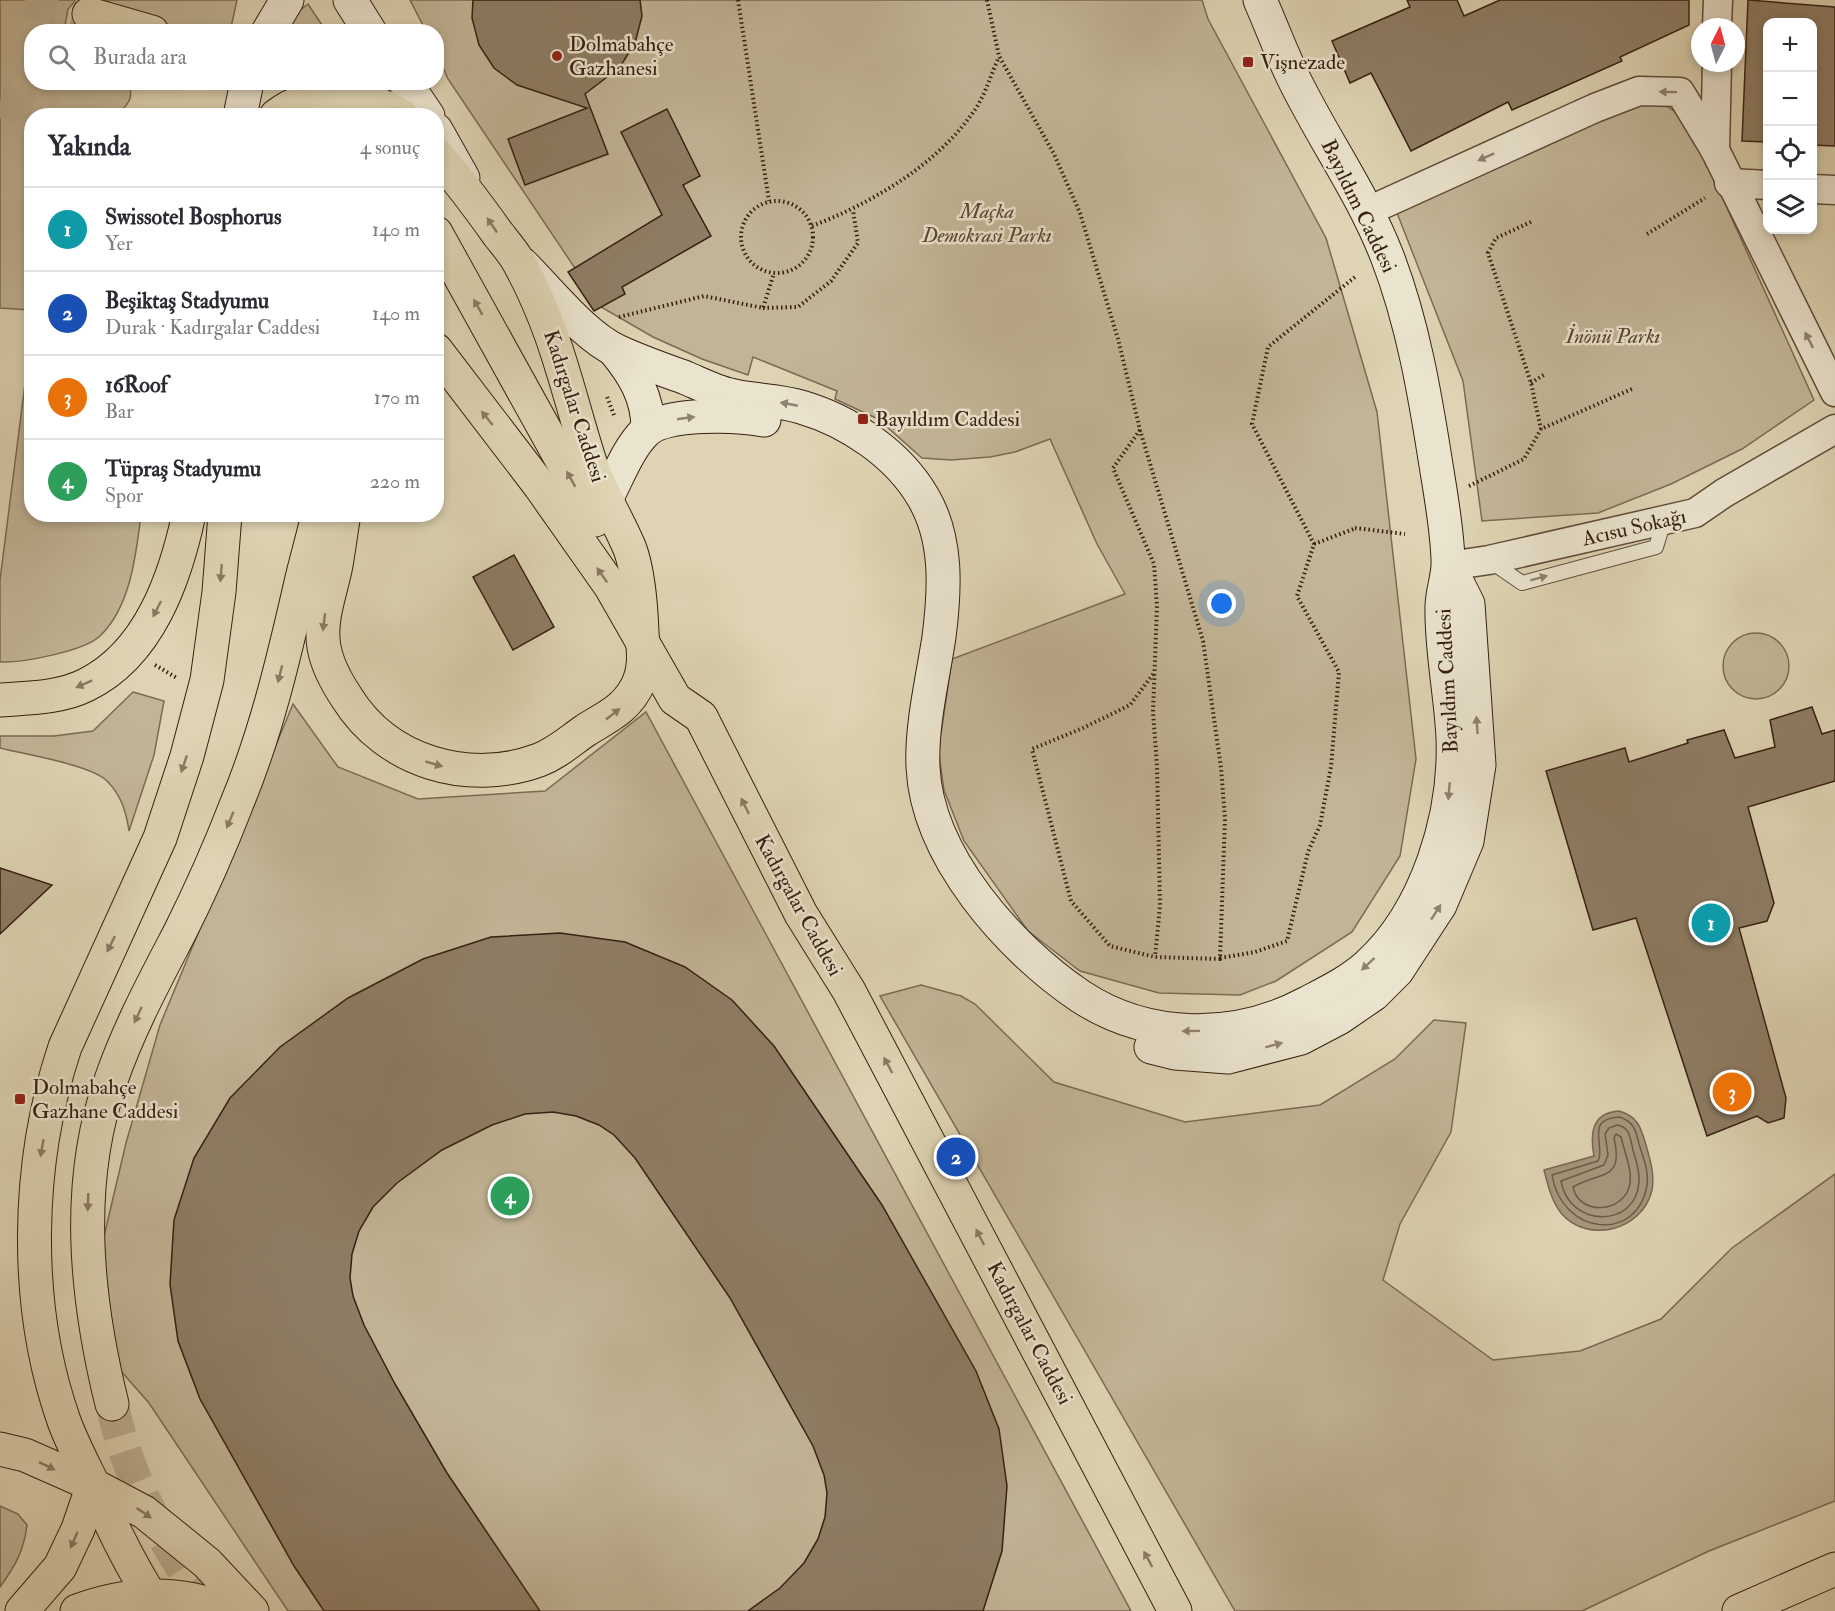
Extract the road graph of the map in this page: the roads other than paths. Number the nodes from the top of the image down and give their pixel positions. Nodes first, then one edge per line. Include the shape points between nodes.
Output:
1 (350, 0) edge
2 (1260, 0) edge
3 (1718, 0) edge
4 (89, 14) tunnel mouth
5 (1718, 18) edge
6 (124, 24) edge
7 (365, 24) edge
8 (1717, 72) edge
9 (243, 90) edge
10 (246, 90) edge
11 (410, 90) edge
12 (242, 108) edge
13 (279, 108) edge
14 (289, 108) edge
15 (387, 108) edge
16 (423, 108) edge
17 (444, 144) edge
18 (1714, 150) junction
19 (444, 163) edge
20 (1729, 183) junction
21 (1763, 185) edge
22 (1817, 189) edge
23 (469, 190) junction
24 (1835, 190) edge
25 (1366, 212) junction
26 (444, 248) edge
27 (517, 259) junction
28 (614, 350) junction
29 (444, 360) edge
30 (1835, 392) edge
31 (648, 429) junction
32 (1835, 429) edge
33 (606, 499) junction
34 (187, 522) edge
35 (224, 522) edge
36 (316, 522) edge
37 (343, 522) edge
38 (1449, 566) junction
39 (636, 581) junction
40 (642, 643) junction
41 (0, 700) edge
42 (112, 1404) tunnel mouth
43 (0, 1449) edge
44 (93, 1485) junction
45 (1835, 1569) edge
46 (155, 1604) edge
47 (22, 1611) edge
48 (77, 1611) edge
49 (229, 1611) edge
50 (252, 1611) edge
51 (1175, 1611) edge
52 (1739, 1611) edge

1 - 7 main road
2 - 25 main road, Bayıldım Caddesi via 1293,77
3 - 5 street
4 - 6 main road
8 - 18 street
9 - 13 main road
10 - 12 main road, bridge
11 - 16 main road
14 - 15 main road via 327,95 353,97
17 - 23 main road
18 - 20 street
18 -> 25 street via 1680,92 1640,91
19 - 23 main road, Kadırgalar Caddesi
20 - 21 street
30 -> 20 street
22 - 24 street
27 -> 23 main road, Kadırgalar Caddesi
25 - 38 main road, Bayıldım Caddesi via 1386,252 1418,366 1442,500
39 -> 26 main road via 604,538
27 - 28 main road, Bayıldım Caddesi via 584,326
27 - 33 main road, Kadırgalar Caddesi via 562,360 591,465
28 - 31 main road via 630,369 645,398
38 -> 28 main road, Bayıldım Caddesi via 1442,605 1453,743 1447,818 1432,868 1399,931 1370,964 1342,985 1297,1009 1231,1030 1176,1031 1128,1020 1084,999 1034,961 966,881 941,840 928,799 923,764 944,571 937,527 903,469 879,448 826,416 801,406 729,395
40 -> 29 main road via 611,587
31 - 33 main road
31 -> 38 main road, Bayıldım Caddesi via 681,418 713,416 760,420 802,430 848,449 895,494 916,526 925,550 924,595 903,762 910,804 922,840 966,913 997,952 1038,991 1091,1025 1129,1042 1175,1053 1228,1057 1301,1038 1339,1018 1374,994 1397,971 1440,905 1467,841 1479,765 1468,604
32 - 38 street, Acısu Sokağı via 1695,513
33 - 39 main road, Kadırgalar Caddesi via 631,553
34 -> 41 main road via 172,579 148,627 108,672 84,686 46,696
35 -> 44 main road via 207,680 187,756 160,838 65,1047 53,1081 38,1174 36,1289 41,1325 64,1422
36 -> 42 main road via 278,682 252,766 213,862 124,1044 97,1132 89,1174 90,1272 99,1353
37 -> 40 main road via 322,623 324,649 335,680 359,717 390,746 428,762 465,772 509,768 539,760 569,744 615,715 630,697 644,663
39 - 40 main road, Kadırgalar Caddesi
51 -> 40 main road, Kadırgalar Caddesi via 849,991 801,914 701,717 675,699
43 -> 44 main road via 25,1455
44 - 46 main road via 125,1555
44 -> 47 main road via 67,1554 50,1581
44 -> 50 main road via 144,1512 207,1563
45 - 52 main road
46 - 48 main road via 102,1602
46 - 49 main road via 175,1595

